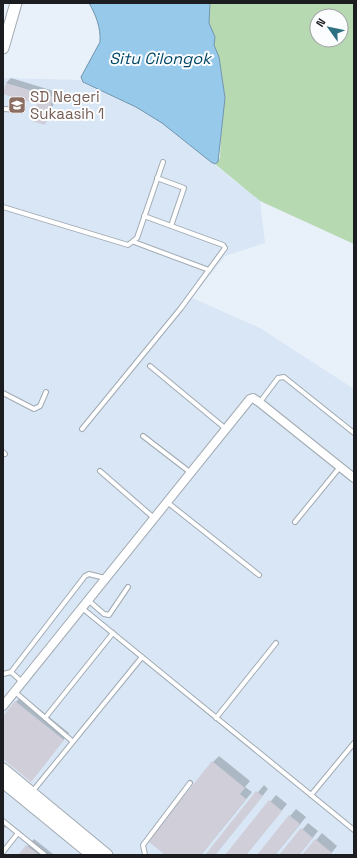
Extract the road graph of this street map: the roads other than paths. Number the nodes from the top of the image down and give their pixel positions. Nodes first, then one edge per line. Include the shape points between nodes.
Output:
1 (16, 3) edge
2 (3, 48) edge
3 (3, 109) edge
4 (21, 110) dead end
5 (163, 162) dead end
6 (157, 178) junction
7 (3, 207) edge
8 (144, 216) junction
9 (171, 226) junction
10 (134, 242) junction
11 (210, 270) junction
12 (150, 366) dead end
13 (46, 392) dead end
14 (3, 393) edge
15 (260, 402) junction
16 (82, 429) dead end
17 (227, 429) junction
18 (354, 433) edge
19 (143, 436) dead end
20 (340, 467) junction
21 (100, 471) dead end
22 (192, 473) junction
23 (354, 478) edge
24 (167, 502) junction
25 (154, 518) junction
26 (295, 522) dead end
27 (260, 575) dead end
28 (105, 578) junction
29 (128, 587) dead end
30 (87, 600) junction
31 (81, 607) junction
32 (113, 633) junction
33 (276, 643) dead end
34 (142, 657) junction
35 (11, 672) junction
36 (3, 674) edge
37 (21, 681) junction
38 (14, 691) junction
39 (3, 706) edge
40 (45, 718) junction
41 (216, 718) junction
42 (72, 740) junction
43 (354, 743) edge
44 (3, 769) edge
45 (3, 782) edge
46 (190, 783) dead end
47 (32, 792) junction
48 (311, 795) junction
49 (3, 821) edge
50 (354, 830) edge
51 (72, 833) junction
52 (18, 834) junction
53 (3, 852) edge
54 (45, 855) edge
55 (92, 855) edge
56 (107, 855) edge
57 (145, 855) edge

1 - 2 street
3 - 4 lane
5 - 6 lane
6 - 8 lane
6 - 9 lane via 184,188
7 - 10 lane via 128,245
8 - 9 lane
8 - 10 lane
9 - 11 lane via 224,246 224,250
10 - 11 lane
11 - 16 lane
12 - 17 lane
13 - 14 lane via 40,406 34,409
15 - 17 street via 250,399
15 - 18 lane via 278,378 284,377
15 - 20 street
17 - 22 street
19 - 22 lane
20 - 23 street
20 - 26 lane
21 - 25 lane
22 - 24 street
24 - 25 street
24 - 27 lane
25 - 28 street
28 - 30 street
28 - 35 lane via 89,574 85,576
29 - 30 lane via 109,614 104,614
30 - 31 street
31 - 32 lane
31 - 37 street
32 - 34 lane
32 - 40 lane
33 - 41 lane
34 - 41 lane
34 - 42 lane
35 - 36 lane
35 - 37 lane
37 - 38 street
38 - 39 street
38 - 40 lane
40 - 42 lane
41 - 48 lane
42 - 47 lane
43 - 48 lane
44 - 47 street
45 - 51 street
46 - 57 lane via 143,845
47 - 51 street
48 - 50 lane
49 - 52 lane
51 - 55 street
51 - 56 street
52 - 53 lane
52 - 54 lane

